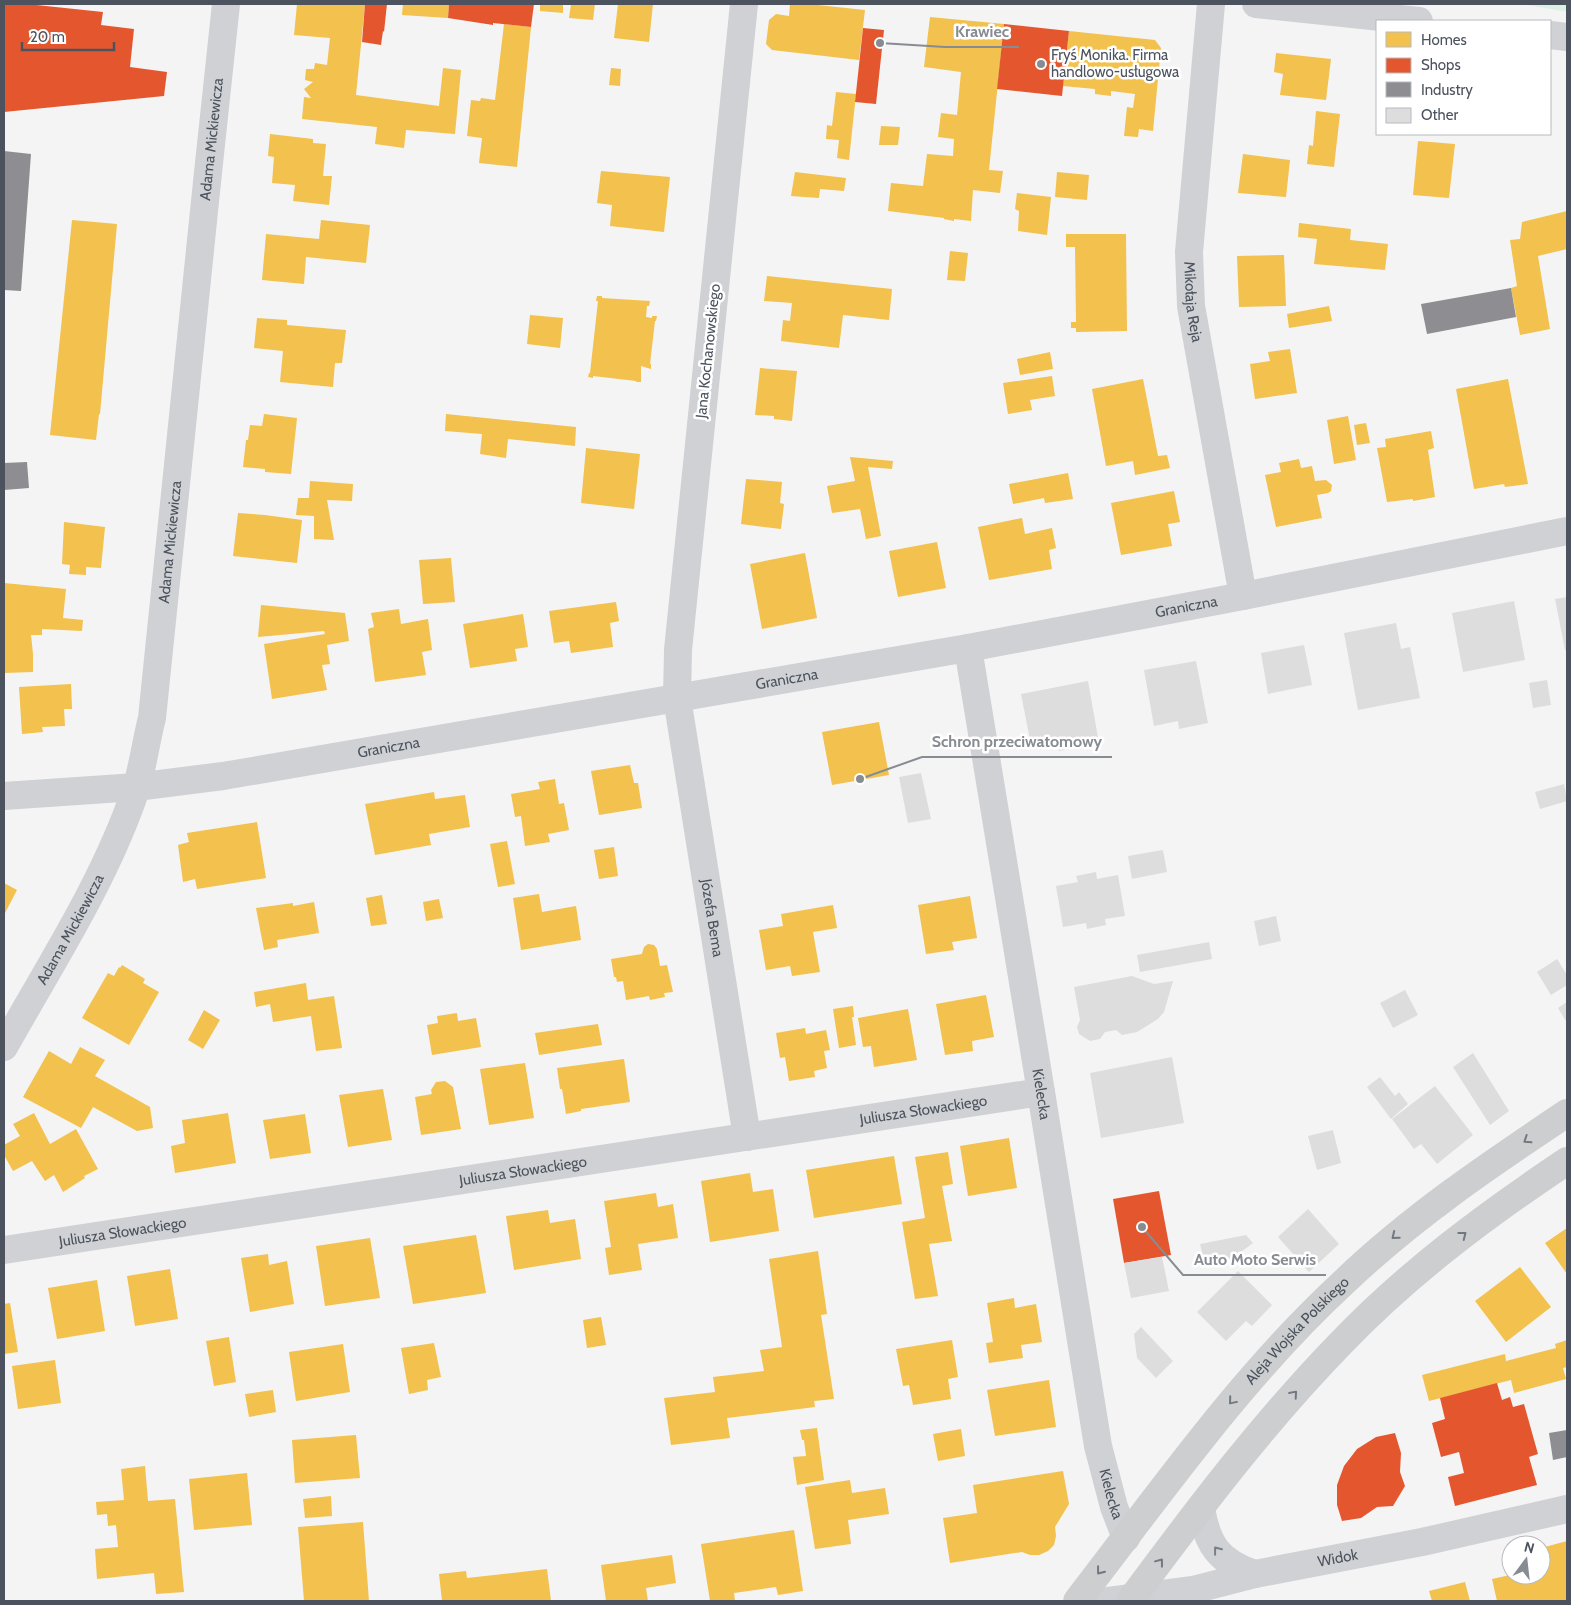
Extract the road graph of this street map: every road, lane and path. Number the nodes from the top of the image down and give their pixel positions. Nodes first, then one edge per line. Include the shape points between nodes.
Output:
1 (226, 4) edge
2 (744, 4) edge
3 (1211, 4) edge
4 (1256, 4) edge
5 (1409, 20) edge
6 (1551, 35) edge
7 (1567, 37) edge
8 (1567, 531) edge
9 (1243, 596) junction
10 (968, 648) junction
11 (677, 698) junction
12 (136, 787) junction
13 (4, 796) edge
14 (4, 1048) edge
15 (1041, 1092) junction
16 (1567, 1113) edge
17 (747, 1137) junction
18 (1567, 1161) edge
19 (4, 1250) edge
20 (1201, 1508) junction
21 (1567, 1509) edge
22 (1126, 1538) junction
23 (1255, 1574) junction
24 (1124, 1600) edge
25 (1077, 1601) edge

1 - 12 street, Adama Mickiewicza via 152,718
2 - 11 street, Jana Kochanowskiego via 678,650
3 - 9 street, Mikołaja Reja via 1189,252 1191,306
4 - 5 street
6 - 7 street
8 - 9 street, Graniczna
9 - 10 street, Graniczna
10 - 11 street, Graniczna
10 - 15 street, Kielecka
11 - 12 street, Graniczna via 223,776
11 - 17 street, Józefa Bema
12 - 13 street, Graniczna
12 - 14 street, Adama Mickiewicza via 111,852
15 - 17 street, Juliusza Słowackiego
15 - 22 street, Kielecka via 1098,1446
16 -> 22 main road, Aleja Wojska Polskiego via 1416,1219 1342,1282 1224,1410
17 - 19 street, Juliusza Słowackiego
20 -> 18 main road via 1299,1388 1387,1298 1477,1224
23 -> 20 street via 1239,1569 1217,1552 1209,1540
24 -> 20 main road
21 - 23 street, Widok via 1422,1542
22 -> 25 main road, Aleja Wojska Polskiego
23 - 24 street, Widok via 1193,1590

